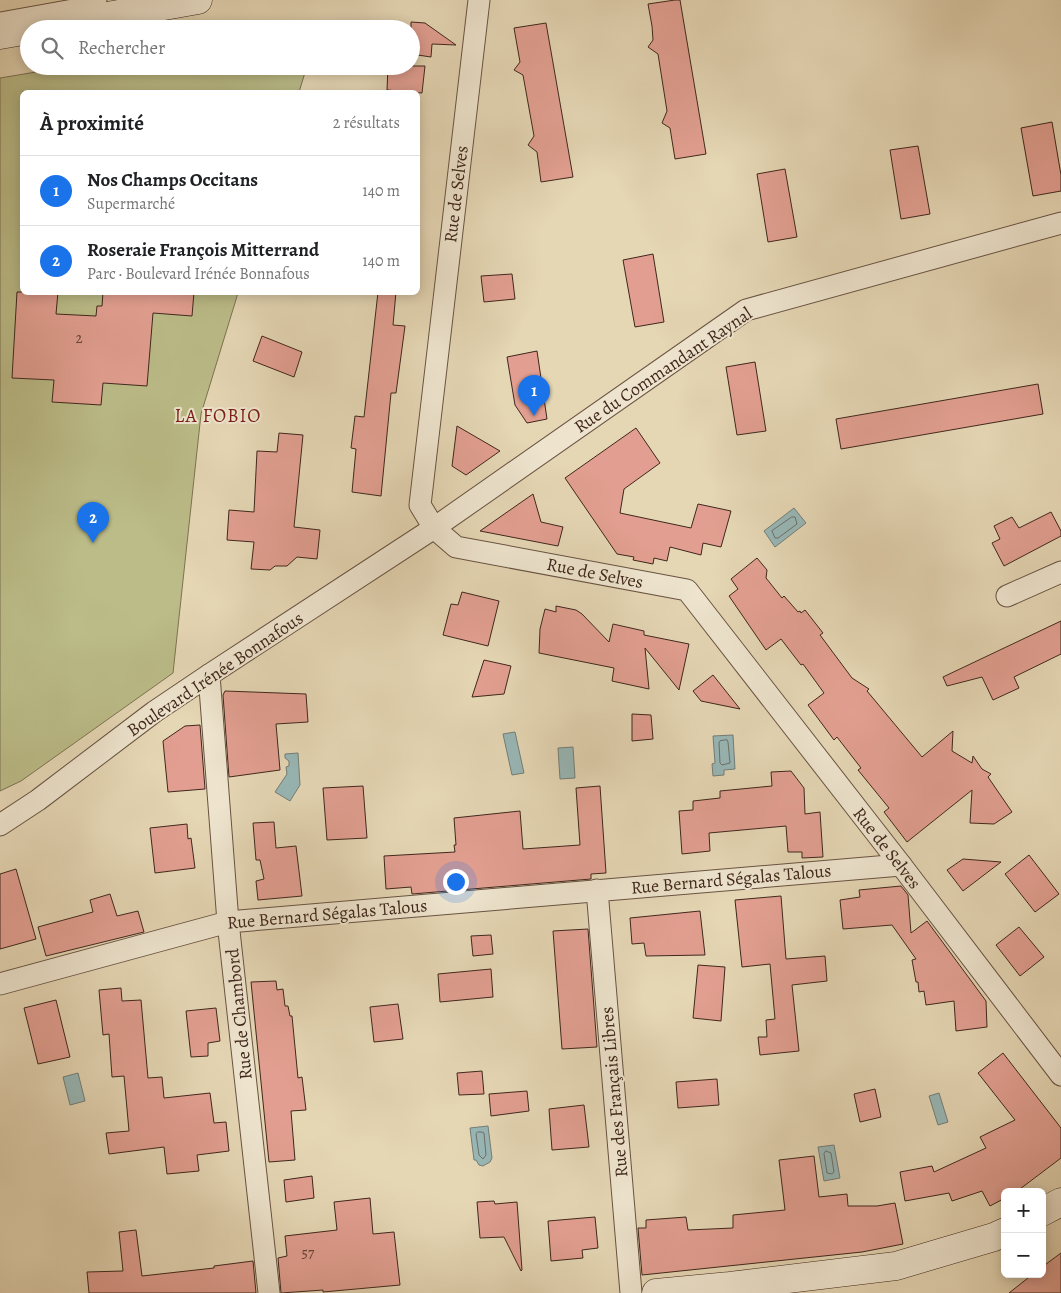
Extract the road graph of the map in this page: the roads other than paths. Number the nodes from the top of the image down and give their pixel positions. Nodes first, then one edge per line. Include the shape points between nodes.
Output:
1 (101, 0) edge
2 (198, 0) edge
3 (479, 0) edge
4 (0, 18) edge
5 (85, 20) edge
6 (20, 32) edge
7 (0, 35) edge
8 (1061, 223) edge
9 (434, 528) junction
10 (1061, 572) edge
11 (1007, 596) dead end
12 (209, 675) junction
13 (0, 825) edge
14 (901, 865) junction
15 (597, 890) junction
16 (228, 922) junction
17 (0, 984) edge
18 (1061, 1075) edge
19 (1061, 1202) edge
20 (1046, 1210) edge
21 (1003, 1233) edge
22 (691, 1291) edge
23 (270, 1293) edge
24 (631, 1293) edge
25 (656, 1293) edge

1 - 4 lane
2 - 5 street
3 - 9 street, Rue de Selves via 420,505
6 - 7 street
8 - 9 street, Rue du Commandant Raynal via 746,310
9 - 12 street, Boulevard Irénée Bonnafous
9 - 14 street, Rue de Selves via 456,547 687,590
10 - 11 street
12 - 13 street, Boulevard Irénée Bonnafous
12 - 16 street, Rue de Chambord
14 - 15 street, Rue Bernard Ségalas Talous
14 - 18 street, Rue de Selves
15 - 16 street, Rue Bernard Ségalas Talous
15 - 24 street, Rue des Français Libres
16 - 17 street, Rue Bernard Ségalas Talous
16 - 23 street, Rue de Chambord
19 - 20 street
21 - 22 street via 896,1266
22 - 25 street

